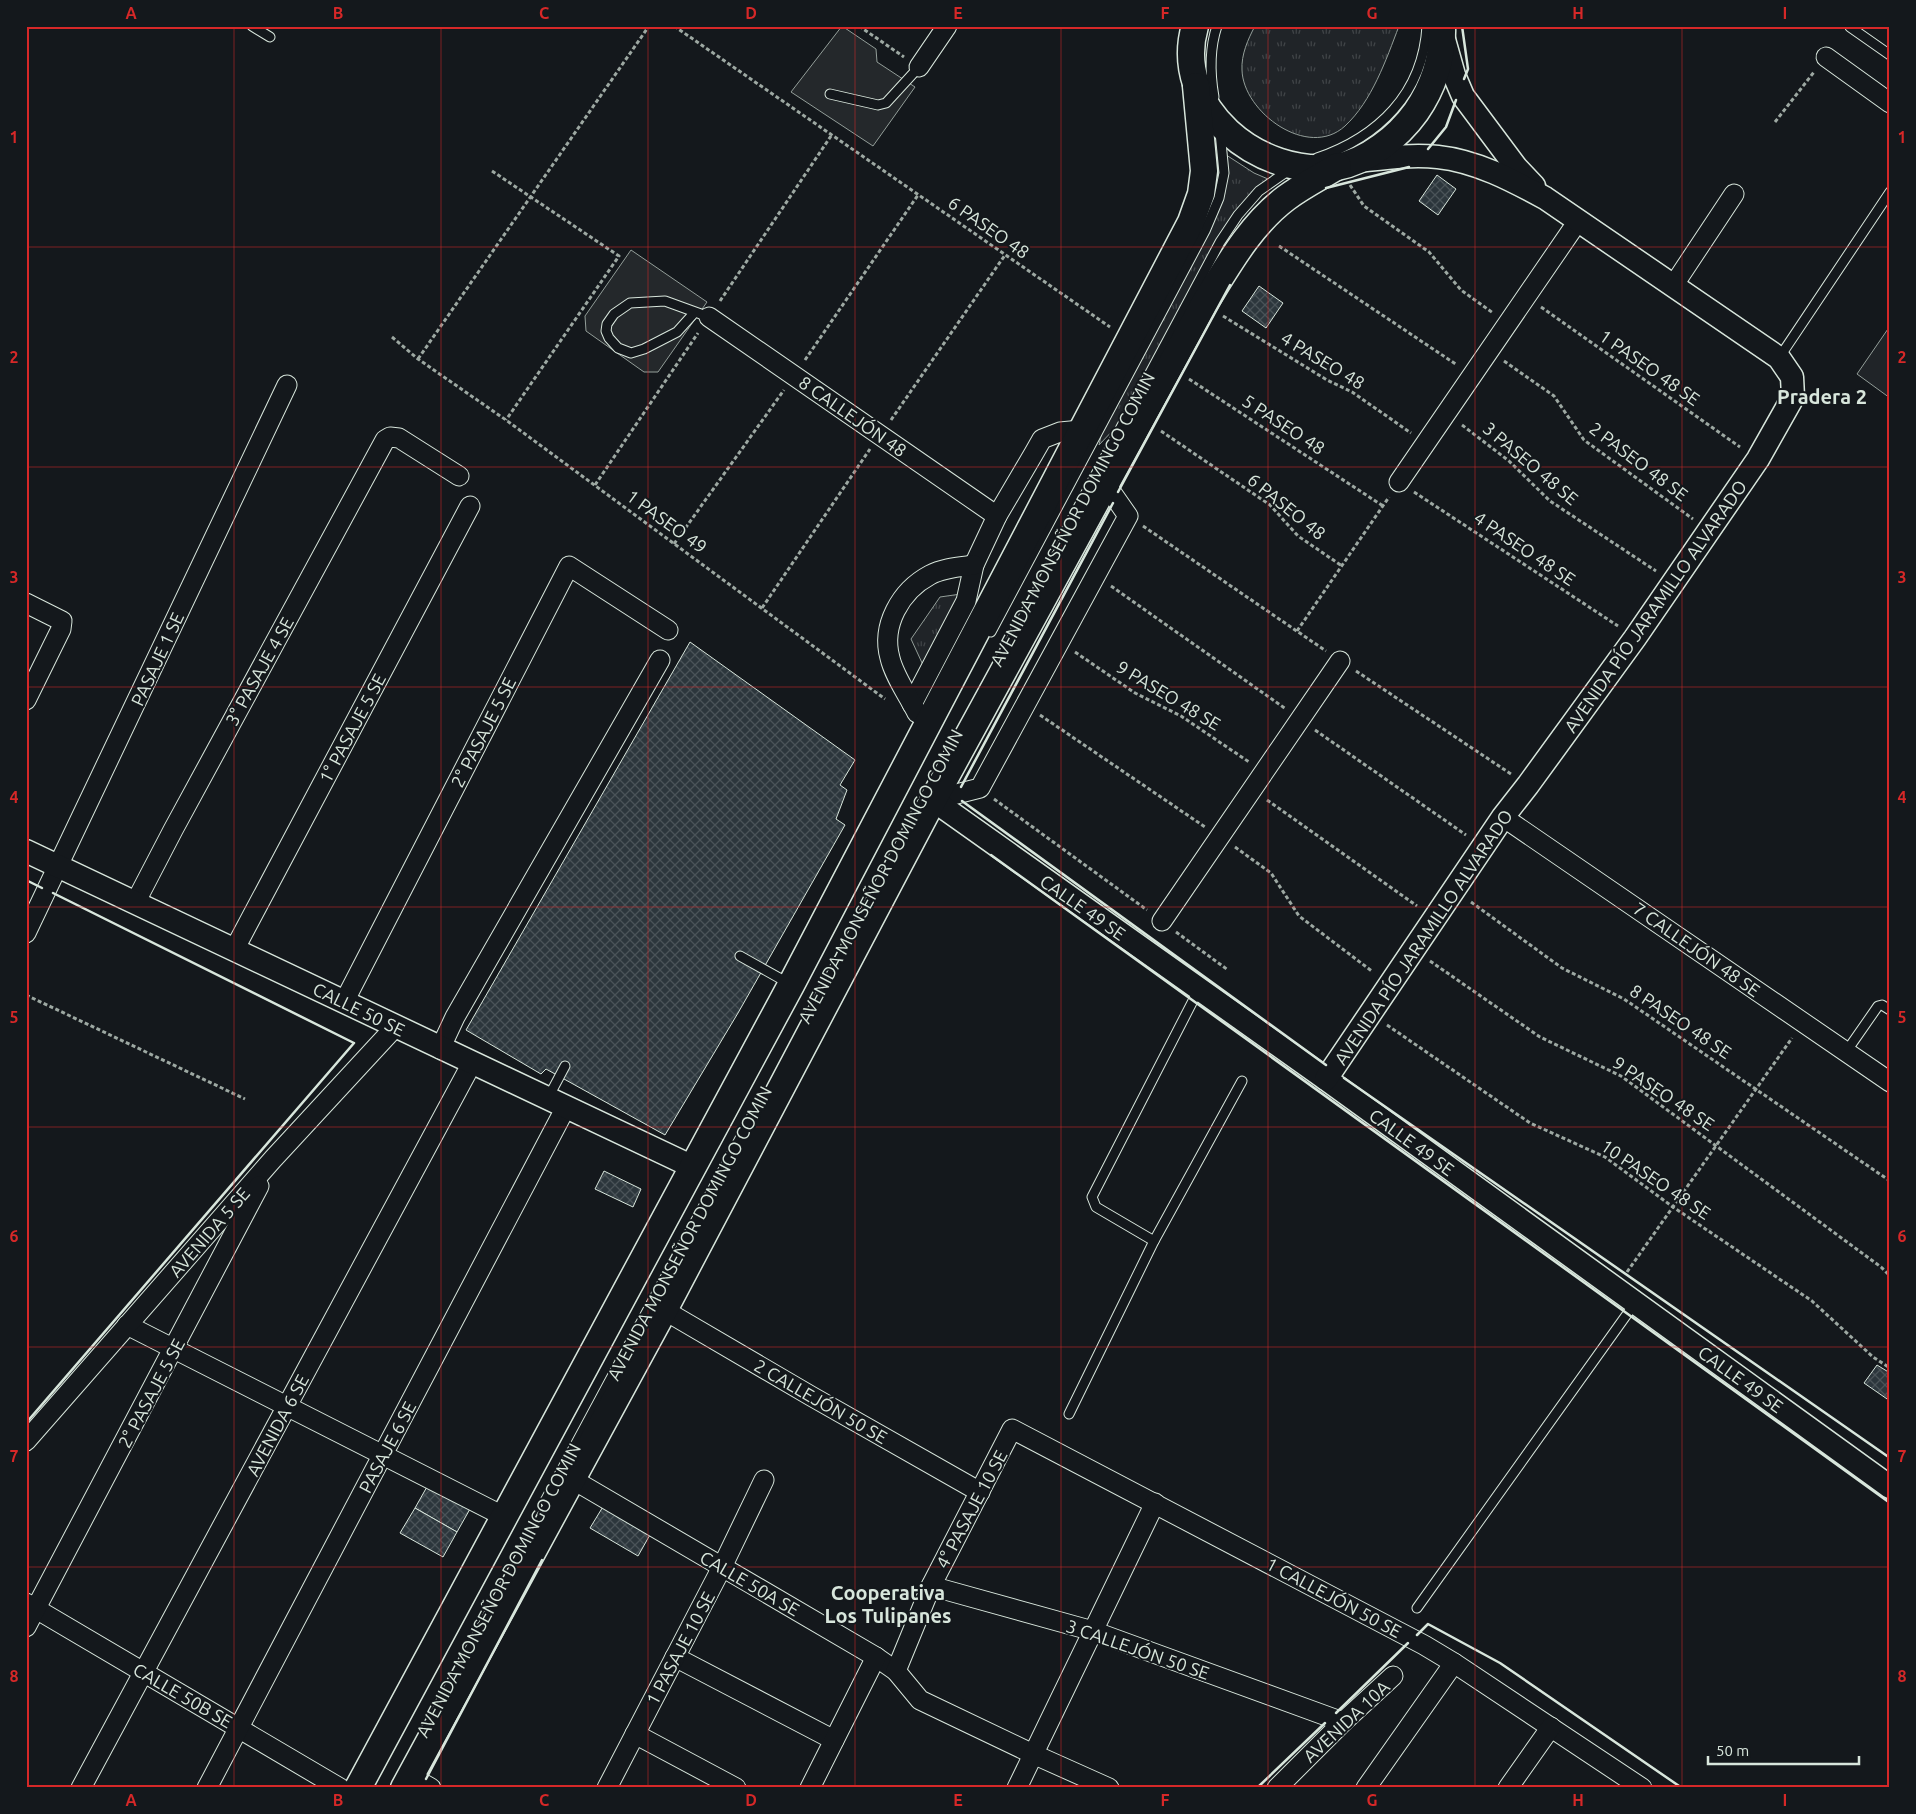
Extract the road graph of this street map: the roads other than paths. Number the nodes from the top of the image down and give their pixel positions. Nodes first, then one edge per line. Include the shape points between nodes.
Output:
1 (252, 26) edge
2 (947, 26) edge
3 (1181, 26) edge
4 (1195, 26) edge
5 (1217, 26) edge
6 (1850, 27) edge
7 (1437, 29) edge
8 (270, 37) dead end
9 (1890, 54) edge
10 (1191, 56) junction
11 (1826, 57) road end
12 (920, 67) joint
13 (1196, 86) junction
14 (830, 94) dead end
15 (1890, 103) edge
16 (1219, 123) junction
17 (1346, 164) junction
18 (1294, 166) junction
19 (1890, 192) edge
20 (1734, 194) dead end
21 (1545, 198) junction
22 (1578, 221) junction
23 (1673, 286) junction
24 (702, 315) junction
25 (1780, 358) junction
26 (287, 385) dead end
27 (1081, 430) junction
28 (459, 476) dead end
29 (1399, 482) road end
30 (1105, 483) junction
31 (470, 506) dead end
32 (997, 516) junction
33 (1059, 543) dead end
34 (974, 565) junction
35 (26, 603) edge
36 (668, 630) dead end
37 (986, 640) dead end
38 (660, 660) dead end
39 (1340, 661) dead end
40 (26, 700) edge
41 (912, 704) junction
42 (925, 728) junction
43 (933, 800) junction
44 (1503, 816) junction
45 (26, 851) edge
46 (58, 866) junction
47 (135, 903) junction
48 (1162, 921) road end
49 (26, 933) edge
50 (234, 950) junction
51 (740, 956) dead end
52 (791, 985) junction
53 (1199, 989) junction
54 (344, 1002) junction
55 (1890, 1010) edge
56 (396, 1026) junction
57 (440, 1049) junction
58 (1846, 1052) junction
59 (472, 1063) junction
60 (565, 1066) dead end
61 (1887, 1076) edge
62 (1326, 1079) junction
63 (1242, 1081) dead end
64 (557, 1103) junction
65 (758, 1104) dead end
66 (273, 1159) junction
67 (693, 1167) junction
68 (1154, 1241) junction
69 (1635, 1303) junction
70 (664, 1310) junction
71 (127, 1325) junction
72 (174, 1349) junction
73 (287, 1406) junction
74 (1069, 1414) dead end
75 (1012, 1430) joint
76 (26, 1441) edge
77 (383, 1455) junction
78 (572, 1479) junction
79 (764, 1480) dead end
80 (1890, 1486) edge
81 (980, 1492) junction
82 (1155, 1503) junction
83 (543, 1506) dead end
84 (505, 1517) junction
85 (722, 1567) junction
86 (931, 1586) junction
87 (31, 1606) edge
88 (1417, 1608) dead end
89 (26, 1627) edge
90 (1093, 1631) junction
91 (675, 1657) junction
92 (876, 1657) junction
93 (1454, 1663) junction
94 (896, 1671) junction
95 (144, 1672) junction
96 (1393, 1676) dead end
97 (1343, 1722) junction
98 (1551, 1727) junction
99 (239, 1728) junction
100 (635, 1734) junction
101 (834, 1740) junction
102 (1033, 1754) junction
103 (415, 1784) edge
104 (1636, 1786) edge
105 (81, 1788) edge
106 (207, 1788) edge
107 (340, 1788) edge
108 (358, 1788) edge
109 (607, 1788) edge
110 (736, 1788) edge
111 (810, 1788) edge
112 (1017, 1788) edge
113 (1109, 1788) edge
114 (1277, 1788) edge
115 (1366, 1788) edge
116 (1508, 1788) edge

1 - 8 lane
2 - 12 street
3 - 10 main road
4 - 10 main road
5 - 16 lane, AVENIDA MONSEÑOR DOMINGO COMIN via 1212,40 1210,76
6 - 9 lane
7 - 17 main road, AVENIDA MONSEÑOR DOMINGO COMIN via 1440,58 1434,80 1423,101 1394,137 1375,151
7 - 18 lane, AVENIDA MONSEÑOR DOMINGO COMIN via 1426,43 1420,65 1404,97 1385,119 1345,147
7 - 21 street, AVENIDA PÍO JARAMILLO ALVARADO via 1463,96 1516,167
10 - 13 main road, AVENIDA MONSEÑOR DOMINGO COMIN
11 - 15 street
12 - 14 lane via 886,103 878,105
13 - 16 main road
13 - 27 main road, AVENIDA MONSEÑOR DOMINGO COMIN via 1204,171 1201,194 1191,222
16 - 18 main road via 1253,151
16 - 37 lane, AVENIDA MONSEÑOR DOMINGO COMIN via 1224,173 1219,198 1205,231
17 - 18 main road via 1316,168
17 - 21 street, AVENIDA PÍO JARAMILLO ALVARADO via 1394,157 1439,157 1510,179
17 - 30 main road, AVENIDA MONSEÑOR DOMINGO COMIN via 1303,187 1275,208 1231,259
18 - 33 lane, AVENIDA MONSEÑOR DOMINGO COMIN via 1259,191 1238,214 1220,242
19 - 25 lane
20 - 23 street
21 - 22 street, AVENIDA PÍO JARAMILLO ALVARADO
22 - 23 street, AVENIDA PÍO JARAMILLO ALVARADO
22 - 29 street
23 - 25 street, AVENIDA PÍO JARAMILLO ALVARADO
24 - 24 lane via 665,301 630,303 614,314 606,331 618,348 631,353 678,332
24 - 32 street, 8 CALLEJÓN 48
25 - 44 street, AVENIDA PÍO JARAMILLO ALVARADO via 1792,377 1793,397 1758,459 1635,638
26 - 46 street, PASAJE 1 SE
27 - 32 street, AVENIDA MONSEÑOR DOMINGO COMIN via 1060,432 1042,439
27 - 42 main road, AVENIDA MONSEÑOR DOMINGO COMIN
28 - 47 street, 3° PASAJE 4 SE via 399,438 390,436 384,440
30 - 43 main road, AVENIDA MONSEÑOR DOMINGO COMIN
30 - 43 street, AVENIDA MONSEÑOR DOMINGO COMIN via 1128,516 1060,642 980,788
31 - 50 street, 1° PASAJE 5 SE
32 - 34 street, AVENIDA MONSEÑOR DOMINGO COMIN
34 - 41 street, AVENIDA MONSEÑOR DOMINGO COMIN via 966,601
34 - 41 street, AVENIDA MONSEÑOR DOMINGO COMIN via 930,575 911,589 895,610 887,640 890,660
35 - 40 street via 62,621 61,630
36 - 54 street, 2° PASAJE 5 SE via 569,566
38 - 57 street via 455,1017
39 - 48 street
41 - 42 street, AVENIDA MONSEÑOR DOMINGO COMIN
42 - 52 main road, AVENIDA MONSEÑOR DOMINGO COMIN
43 - 53 street, CALLE 49 SE
43 - 70 main road, AVENIDA MONSEÑOR DOMINGO COMIN
44 - 58 street, 7 CALLEJÓN 48 SE
44 - 62 street, AVENIDA PÍO JARAMILLO ALVARADO
45 - 46 street, CALLE 50 SE
46 - 47 street, CALLE 50 SE
46 - 49 street, PASAJE 1 SE
47 - 50 street, CALLE 50 SE
50 - 54 street, CALLE 50 SE
51 - 52 lane
52 - 67 main road, AVENIDA MONSEÑOR DOMINGO COMIN
53 - 62 street, CALLE 49 SE
53 - 68 lane via 1092,1197 1096,1207
54 - 56 street, CALLE 50 SE
55 - 58 lane via 1878,1006
56 - 57 street, CALLE 50 SE
56 - 66 street, AVENIDA 5 SE
57 - 59 street, CALLE 50 SE
58 - 61 street, 7 CALLEJÓN 48 SE
59 - 64 street, CALLE 50 SE
59 - 73 street, AVENIDA 6 SE
60 - 64 lane
62 - 69 street, CALLE 49 SE
63 - 68 lane
64 - 67 street, CALLE 50 SE
64 - 77 street, PASAJE 6 SE
65 - 83 lane, AVENIDA MONSEÑOR DOMINGO COMIN
66 - 71 street, AVENIDA 5 SE
66 - 72 street, 2° PASAJE 5 SE
67 - 84 main road, AVENIDA MONSEÑOR DOMINGO COMIN
68 - 74 lane
69 - 80 street, CALLE 49 SE
69 - 88 lane
70 - 78 main road, AVENIDA MONSEÑOR DOMINGO COMIN
70 - 81 street, 2 CALLEJÓN 50 SE
71 - 72 street
71 - 76 street, AVENIDA 5 SE
72 - 73 street
72 - 87 street, 2° PASAJE 5 SE
73 - 77 street
73 - 95 street, AVENIDA 6 SE
75 - 81 street, 4° PASAJE 10 SE
75 - 82 street, 1 CALLEJÓN 50 SE
77 - 84 street
77 - 99 street, PASAJE 6 SE
78 - 85 street, CALLE 50A SE
78 - 103 main road, AVENIDA MONSEÑOR DOMINGO COMIN
79 - 85 street, 1 PASAJE 10 SE
81 - 86 street, 4° PASAJE 10 SE
82 - 90 street
82 - 93 street, 1 CALLEJÓN 50 SE
84 - 108 main road, AVENIDA MONSEÑOR DOMINGO COMIN
85 - 91 street, 1 PASAJE 10 SE
85 - 92 street, CALLE 50A SE
86 - 90 street, 3 CALLEJÓN 50 SE
86 - 94 street, 4° PASAJE 10 SE
87 - 89 street, 2° PASAJE 5 SE
87 - 95 street, CALLE 50B SE
90 - 97 street, 3 CALLEJÓN 50 SE
90 - 102 street
91 - 100 street, 1 PASAJE 10 SE
91 - 101 street
92 - 94 street, CALLE 50A SE
92 - 101 street
93 - 98 street, 1 CALLEJÓN 50 SE
93 - 115 street
94 - 102 street, CALLE 50A SE via 920,1700
95 - 99 street, CALLE 50B SE
95 - 105 street, AVENIDA 6 SE
96 - 97 street, AVENIDA 10A
97 - 114 street, AVENIDA 10A
98 - 104 street, 1 CALLEJÓN 50 SE
98 - 116 street
99 - 106 street, PASAJE 6 SE
99 - 107 street, CALLE 50B SE
100 - 109 street, 1 PASAJE 10 SE
100 - 110 street
101 - 111 street
102 - 112 street
102 - 113 street, CALLE 50A SE

